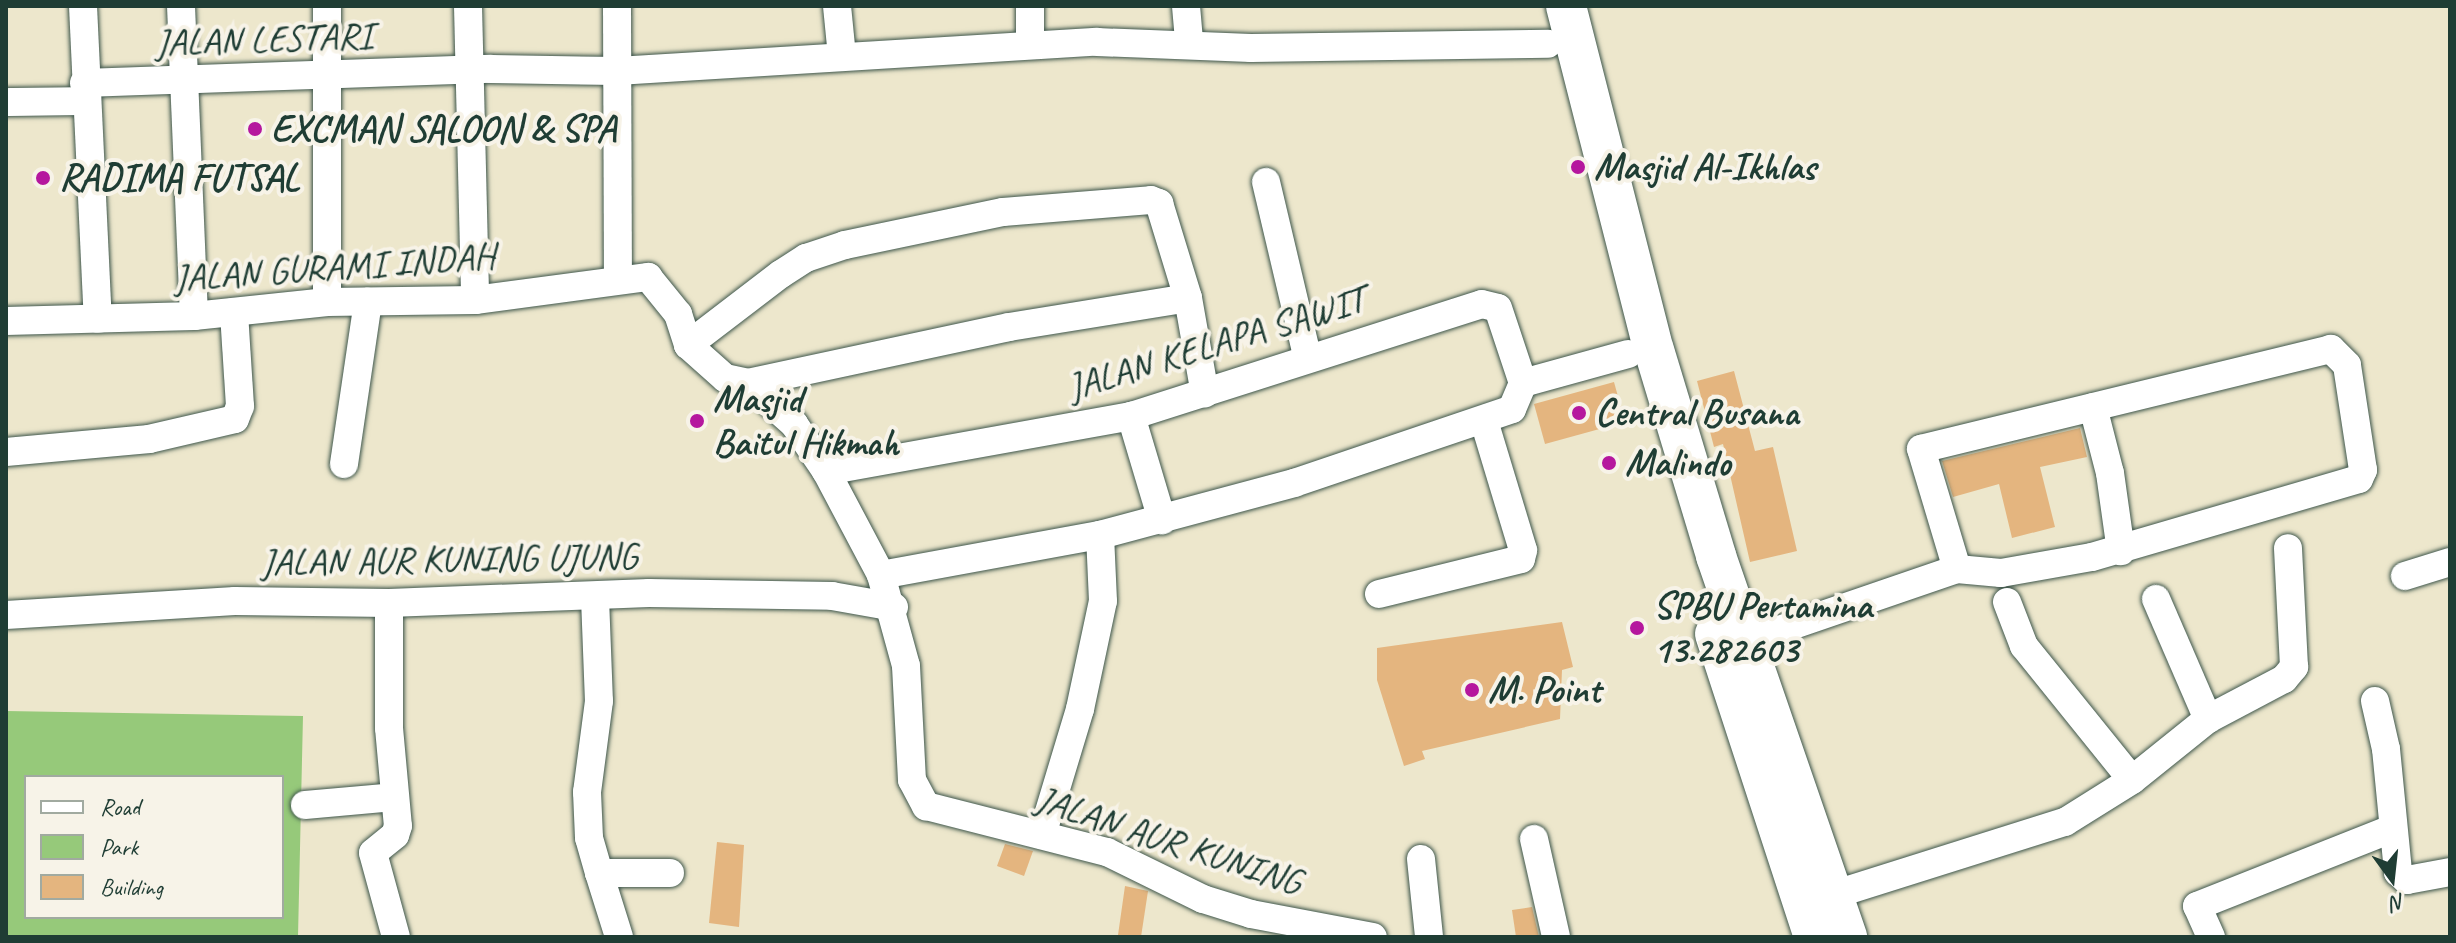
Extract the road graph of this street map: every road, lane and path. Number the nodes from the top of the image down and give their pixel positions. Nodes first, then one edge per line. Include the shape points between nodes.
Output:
1 (83, 6) edge
2 (181, 6) edge
3 (327, 6) edge
4 (468, 6) edge
5 (617, 6) edge
6 (837, 6) edge
7 (1030, 6) edge
8 (1186, 6) edge
9 (1539, 6) edge
10 (1566, 6) edge
11 (1189, 43) junction
12 (1548, 44) junction
13 (1030, 45) junction
14 (842, 56) junction
15 (617, 71) junction
16 (470, 73) junction
17 (326, 74) junction
18 (184, 79) junction
19 (84, 92) junction
20 (6, 102) edge
21 (1266, 182) dead end
22 (618, 278) junction
23 (1188, 298) junction
24 (475, 300) junction
25 (327, 302) junction
26 (368, 302) junction
27 (234, 312) junction
28 (194, 316) junction
29 (98, 319) junction
30 (6, 321) edge
31 (688, 345) junction
32 (1628, 354) junction
33 (1307, 356) junction
34 (748, 383) junction
35 (1523, 383) junction
36 (1205, 394) junction
37 (2093, 407) junction
38 (1131, 416) junction
39 (1484, 421) junction
40 (6, 452) edge
41 (344, 464) dead end
42 (826, 471) junction
43 (1686, 500) junction
44 (1162, 520) junction
45 (1100, 535) junction
46 (2288, 548) dead end
47 (2121, 551) junction
48 (2450, 562) edge
49 (1957, 569) junction
50 (881, 575) junction
51 (2405, 576) dead end
52 (1379, 594) dead end
53 (595, 598) junction
54 (2156, 599) dead end
55 (2007, 602) dead end
56 (389, 603) junction
57 (894, 607) junction
58 (6, 615) edge
59 (1744, 642) junction
60 (2375, 701) dead end
61 (2208, 719) junction
62 (2132, 780) junction
63 (394, 797) junction
64 (305, 805) dead end
65 (2391, 829) junction
66 (1042, 835) junction
67 (1534, 839) dead end
68 (1421, 859) dead end
69 (2450, 872) edge
70 (599, 873) junction
71 (670, 873) dead end
72 (1833, 895) junction
73 (1815, 935) edge
74 (396, 937) edge
75 (619, 937) edge
76 (1373, 937) edge
77 (1429, 937) edge
78 (1556, 937) edge
79 (2211, 937) edge

1 - 19 street
2 - 18 street
3 - 17 street
4 - 16 street
5 - 15 street
6 - 14 street
7 - 13 street
8 - 11 street
9 - 12 highway
10 - 43 highway via 1654,350
11 - 12 street, JALAN LESTARI via 1251,48
11 - 13 street, JALAN LESTARI
12 - 32 highway
13 - 14 street, JALAN LESTARI
14 - 15 street, JALAN LESTARI
15 - 16 street, JALAN LESTARI
15 - 22 street
16 - 17 street, JALAN LESTARI
16 - 24 street
17 - 18 street, JALAN LESTARI
17 - 25 street
18 - 19 street, JALAN LESTARI
18 - 28 street
19 - 20 street, JALAN LESTARI
19 - 29 street
21 - 33 street
22 - 24 street, JALAN GURAMI INDAH
22 - 31 street, JALAN GURAMI INDAH via 648,277 662,289
23 - 31 street via 1156,201 1003,212 931,224 806,258
23 - 34 street via 1009,327
23 - 36 street
24 - 26 street, JALAN GURAMI INDAH
25 - 26 street, JALAN GURAMI INDAH
25 - 27 street, JALAN GURAMI INDAH
26 - 41 street
27 - 28 street, JALAN GURAMI INDAH
27 - 40 street via 240,406 235,419 149,439
28 - 29 street, JALAN GURAMI INDAH
29 - 30 street, JALAN GURAMI INDAH
31 - 34 street via 725,378
32 - 35 street
32 - 43 highway
33 - 35 street, JALAN KELAPA SAWIT via 1490,304 1498,308
33 - 36 street, JALAN KELAPA SAWIT
34 - 42 street via 794,424
35 - 39 street via 1517,406
36 - 38 street, JALAN KELAPA SAWIT
37 - 47 street via 2110,473
37 - 47 street via 2331,349 2347,365 2363,470 2359,479
37 - 49 street via 1921,449
38 - 42 street, JALAN KELAPA SAWIT
38 - 44 street
39 - 44 street
39 - 52 street via 1523,550 1521,559
42 - 50 street
43 - 59 highway
43 - 73 highway
44 - 45 street
45 - 50 street
45 - 66 street via 1103,601 1080,709
46 - 61 street via 2294,667 2284,679
47 - 49 street via 2001,573
48 - 51 street
49 - 59 street
50 - 57 street
53 - 56 street, JALAN AUR KUNING UJUNG
53 - 57 street, JALAN AUR KUNING UJUNG via 649,593 832,596
53 - 70 street via 599,701 587,792 589,838
54 - 61 street
55 - 62 street via 2024,646
56 - 58 street, JALAN AUR KUNING UJUNG via 235,601
56 - 63 street
57 - 66 street, JALAN AUR KUNING via 906,666 912,780 926,806
59 - 72 highway
60 - 65 street via 2386,749
61 - 62 street
62 - 72 street via 2065,822 1920,863
63 - 64 street
63 - 74 street via 397,831 373,853
65 - 69 street via 2403,879
65 - 79 street via 2197,906
66 - 76 street, JALAN AUR KUNING via 1107,852 1203,899
67 - 78 street
68 - 77 street
70 - 71 street
70 - 75 street
72 - 73 highway

